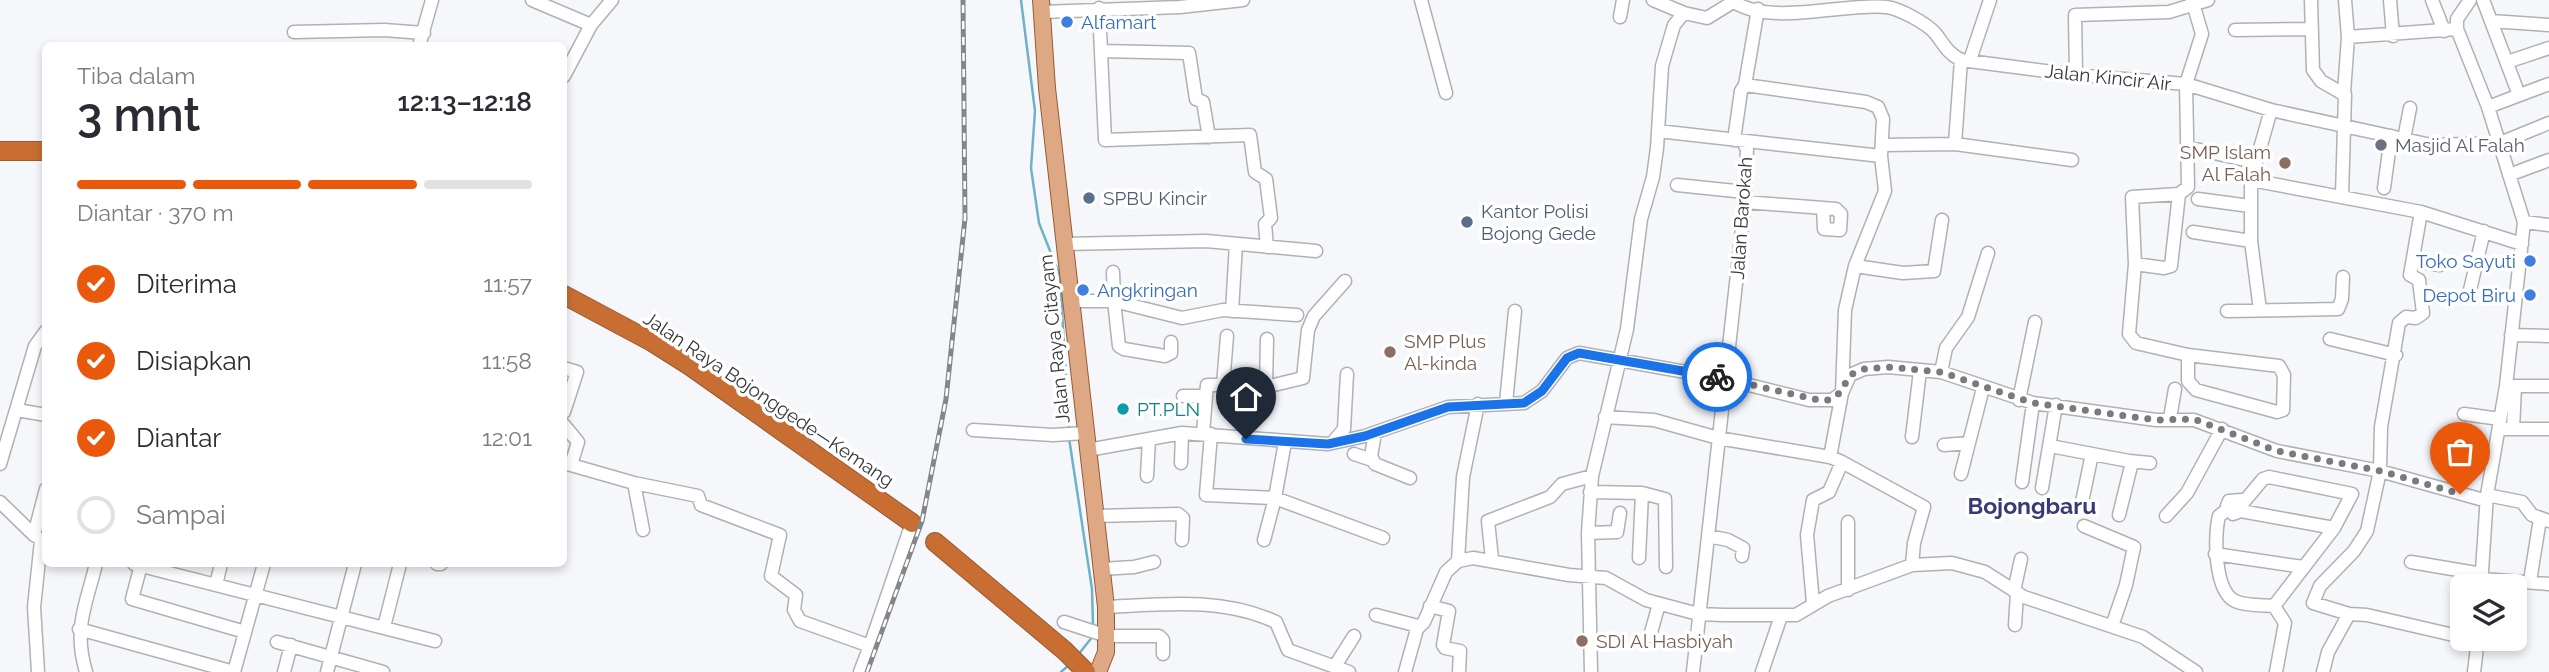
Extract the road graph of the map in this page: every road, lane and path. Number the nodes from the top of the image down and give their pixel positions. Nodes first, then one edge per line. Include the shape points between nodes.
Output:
1 (432, 0) edge
2 (532, 0) edge
3 (612, 0) edge
4 (1244, 0) edge
5 (1421, 0) edge
6 (1623, 0) edge
7 (1653, 0) edge
8 (1990, 0) edge
9 (2074, 0) edge
10 (2208, 0) edge
11 (2311, 0) edge
12 (2345, 0) edge
13 (2390, 0) edge
14 (2432, 0) edge
15 (2470, 0) edge
16 (2483, 0) edge
17 (1732, 1) edge
18 (2193, 3) edge
19 (1095, 5) edge
20 (1843, 5) edge
21 (1041, 6) edge
22 (1756, 6) edge
23 (2132, 7) edge
24 (1684, 13) junction
25 (2075, 15) junction
26 (1620, 17) dead end
27 (2491, 21) junction
28 (2549, 24) edge
29 (591, 25) junction
30 (2311, 29) junction
31 (2235, 30) dead end
32 (2451, 30) junction
33 (294, 32) dead end
34 (2393, 36) junction
35 (2348, 37) junction
36 (421, 39) edge
37 (2549, 48) edge
38 (1102, 51) junction
39 (1965, 60) junction
40 (2507, 62) junction
41 (567, 70) edge
42 (2076, 75) junction
43 (2186, 84) junction
44 (2549, 84) edge
45 (1745, 85) junction
46 (1446, 93) dead end
47 (2344, 93) junction
48 (2519, 95) junction
49 (2488, 107) junction
50 (2410, 108) dead end
51 (2271, 110) junction
52 (2344, 123) junction
53 (2549, 123) edge
54 (1658, 131) junction
55 (1209, 137) junction
56 (2398, 137) junction
57 (1738, 141) junction
58 (1955, 144) junction
59 (2500, 144) junction
60 (2187, 147) junction
61 (1881, 150) junction
62 (0, 151) edge
63 (42, 151) edge
64 (2072, 160) dead end
65 (2549, 160) edge
66 (2254, 162) junction
67 (2509, 175) junction
68 (2251, 180) junction
69 (1677, 186) dead end
70 (2384, 188) dead end
71 (2179, 194) junction
72 (2342, 195) junction
73 (1745, 197) junction
74 (2198, 200) dead end
75 (2250, 206) junction
76 (1823, 208) dead end
77 (2421, 212) junction
78 (1942, 220) dead end
79 (2524, 222) junction
80 (2549, 225) edge
81 (2484, 231) junction
82 (2193, 232) dead end
83 (2251, 241) junction
84 (1064, 244) junction
85 (1236, 244) junction
86 (2522, 244) junction
87 (1267, 247) junction
88 (1317, 251) dead end
89 (1988, 253) dead end
90 (2413, 261) junction
91 (2135, 264) junction
92 (1855, 265) junction
93 (2440, 265) dead end
94 (1113, 272) dead end
95 (2343, 277) dead end
96 (1345, 281) dead end
97 (2470, 290) dead end
98 (567, 297) edge
99 (1071, 301) junction
100 (1114, 301) junction
101 (2260, 310) junction
102 (1232, 311) junction
103 (1515, 311) dead end
104 (2227, 311) dead end
105 (1297, 315) dead end
106 (2035, 321) dead end
107 (42, 335) edge
108 (2511, 335) junction
109 (1227, 336) dead end
110 (2549, 336) edge
111 (1267, 339) dead end
112 (2330, 339) dead end
113 (1171, 342) dead end
114 (2188, 355) junction
115 (2396, 355) junction
116 (1619, 358) junction
117 (567, 369) edge
118 (1920, 370) junction
119 (1941, 372) junction
120 (1347, 373) dead end
121 (1725, 379) junction
122 (1223, 385) junction
123 (1266, 385) junction
124 (2511, 386) junction
125 (2549, 386) edge
126 (1983, 388) junction
127 (2175, 389) dead end
128 (1842, 393) junction
129 (1184, 396) dead end
130 (1205, 396) junction
131 (2019, 400) junction
132 (567, 403) edge
133 (1506, 403) junction
134 (2033, 403) junction
135 (1478, 404) junction
136 (2056, 405) junction
137 (17, 410) junction
138 (42, 414) edge
139 (2464, 414) dead end
140 (1605, 417) junction
141 (2170, 418) junction
142 (2500, 424) junction
143 (567, 429) edge
144 (2221, 429) junction
145 (2513, 429) junction
146 (2549, 429) edge
147 (973, 430) dead end
148 (1081, 433) junction
149 (1182, 433) junction
150 (1207, 433) junction
151 (1375, 433) junction
152 (1912, 437) dead end
153 (1718, 438) junction
154 (1149, 439) junction
155 (1285, 442) junction
156 (1326, 443) junction
157 (1969, 443) junction
158 (1944, 445) dead end
159 (2050, 446) junction
160 (1088, 450) junction
161 (1354, 454) dead end
162 (2091, 454) junction
163 (1372, 460) junction
164 (1836, 460) junction
165 (2129, 461) junction
166 (1181, 463) dead end
167 (2150, 463) dead end
168 (0, 464) edge
169 (567, 464) edge
170 (2381, 471) junction
171 (1961, 474) dead end
172 (1147, 476) dead end
173 (1592, 476) junction
174 (1410, 478) dead end
175 (2022, 482) dead end
176 (634, 484) junction
177 (2042, 488) dead end
178 (1590, 492) junction
179 (1642, 493) junction
180 (1275, 498) junction
181 (2487, 498) junction
182 (0, 502) edge
183 (2082, 502) dead end
184 (2237, 508) junction
185 (1620, 513) dead end
186 (2119, 515) dead end
187 (1096, 516) junction
188 (2166, 516) dead end
189 (2545, 520) edge
190 (1847, 522) dead end
191 (912, 523) joint
192 (2084, 526) dead end
193 (2334, 528) junction
194 (643, 530) dead end
195 (1588, 533) junction
196 (1708, 536) junction
197 (1383, 538) dead end
198 (40, 539) edge
199 (1182, 540) dead end
200 (1264, 540) dead end
201 (935, 542) dead end
202 (2215, 554) junction
203 (1742, 556) dead end
204 (1639, 558) dead end
205 (1492, 559) junction
206 (2021, 559) dead end
207 (1458, 561) junction
208 (1154, 562) dead end
209 (2411, 562) dead end
210 (1912, 565) junction
211 (1666, 566) dead end
212 (95, 567) edge
213 (137, 567) edge
214 (220, 567) edge
215 (263, 567) edge
216 (350, 567) edge
217 (399, 567) edge
218 (2303, 567) junction
219 (177, 569) edge
220 (1101, 569) junction
221 (2458, 574) edge
222 (2482, 574) edge
223 (1589, 577) junction
224 (2527, 581) edge
225 (2530, 581) junction
226 (2549, 584) edge
227 (216, 585) junction
228 (1847, 590) junction
229 (2015, 592) junction
230 (255, 595) junction
231 (1813, 603) junction
232 (1659, 604) junction
233 (1430, 606) junction
234 (2274, 606) junction
235 (1106, 607) junction
236 (1698, 614) junction
237 (2349, 614) junction
238 (1376, 615) dead end
239 (341, 616) junction
240 (1781, 616) junction
241 (1064, 622) dead end
242 (2015, 625) dead end
243 (1418, 626) junction
244 (2112, 626) junction
245 (384, 627) junction
246 (79, 629) junction
247 (245, 632) junction
248 (2450, 634) edge
249 (1103, 635) junction
250 (1354, 636) dead end
251 (1650, 636) dead end
252 (435, 641) dead end
253 (277, 642) dead end
254 (291, 645) junction
255 (870, 646) junction
256 (2475, 651) edge
257 (1163, 654) dead end
258 (331, 657) junction
259 (1335, 666) junction
260 (367, 669) edge
261 (1088, 670) edge
262 (38, 672) edge
263 (86, 672) edge
264 (234, 672) edge
265 (284, 672) edge
266 (327, 672) edge
267 (383, 672) edge
268 (860, 672) edge
269 (1349, 672) edge
270 (1405, 672) edge
271 (1459, 672) edge
272 (1591, 672) edge
273 (1693, 672) edge
274 (1762, 672) edge
275 (2196, 672) edge
276 (2276, 672) edge
277 (2323, 672) edge
278 (2474, 672) edge

1 - 36 street
2 - 29 street
3 - 29 street
4 - 19 street via 1191,7
5 - 46 street
6 - 26 street
7 - 24 street
8 - 39 street
9 - 25 street
10 - 18 street
11 - 30 street
12 - 35 street
13 - 34 street
14 - 32 street
15 - 32 street
16 - 27 street
17 - 22 street
17 - 24 street via 1707,18
18 - 23 street via 2169,12
18 - 43 street via 2202,34
19 - 21 street
19 - 38 street
20 - 22 street via 1810,13
20 - 39 street via 1895,9 1927,26 1947,52
21 - 84 main road, Jalan Raya Citayam
22 - 45 street
23 - 25 street
24 - 54 street via 1674,25 1662,66
25 - 42 street
27 - 28 street
27 - 40 street
29 - 41 street
30 - 31 street
30 - 47 street via 2315,76
32 - 34 street
32 - 49 street
33 - 36 street via 384,30
34 - 35 street
35 - 47 street
37 - 40 street
38 - 55 street via 1189,53 1196,99 1206,109
38 - 55 street via 1105,140
39 - 42 street, Jalan Kincir Air
39 - 58 street
40 - 48 street
42 - 43 street, Jalan Kincir Air
43 - 51 street, Jalan Kincir Air
43 - 60 street
44 - 48 street
45 - 57 street
45 - 61 street via 1878,107 1883,119
47 - 52 street
48 - 49 street
49 - 59 street
50 - 56 street
51 - 52 street, Jalan Kincir Air
51 - 66 street
52 - 56 street, Jalan Kincir Air
52 - 72 street
53 - 59 street
54 - 57 street, Jalan Barokah
54 - 116 street
55 - 87 street via 1251,137 1255,172 1265,180 1271,218 1265,224
56 - 59 street, Jalan Kincir Air via 2446,146
56 - 70 street
57 - 61 street
57 - 73 street, Jalan Barokah via 1747,149
58 - 61 street
58 - 64 street
59 - 67 street
60 - 66 street
60 - 71 street via 2188,187
61 - 92 street via 1885,191
62 - 63 highway
65 - 67 street
66 - 68 street
67 - 79 street
68 - 72 street
68 - 75 street
69 - 73 street
71 - 91 street via 2171,266
71 - 91 street via 2132,197
72 - 77 street
73 - 76 street
73 - 121 street, Jalan Barokah
74 - 75 street
75 - 83 street
77 - 81 street
77 - 90 street
78 - 92 street via 1934,271 1903,273
79 - 80 street
79 - 86 street
81 - 86 street
81 - 97 street
82 - 83 street
83 - 101 street
84 - 85 street via 1187,240
84 - 99 main road, Jalan Raya Citayam
85 - 87 street
85 - 102 street
86 - 108 street
87 - 88 street
89 - 119 street via 1968,317 1946,348
90 - 93 street
90 - 115 street via 2410,275 2420,281 2423,313 2399,323
91 - 114 street via 2131,340
92 - 128 street via 1845,310
94 - 100 street
95 - 101 street via 2338,309
96 - 123 street via 1314,316 1303,378
98 - 191 highway, Jalan Raya Bojonggede—Kemang via 690,366
99 - 100 street
99 - 148 main road, Jalan Raya Citayam
100 - 102 street via 1171,317
100 - 113 street via 1119,346 1165,356 1171,353
101 - 104 street
102 - 105 street
103 - 133 street
106 - 131 street
107 - 137 street
108 - 110 street
108 - 124 street
109 - 122 street
111 - 123 street
112 - 115 street
114 - 114 street via 2188,381 2196,390 2283,410 2284,375 2279,366
115 - 170 street via 2381,427
116 - 121 street
116 - 133 street via 1572,355 1533,398
116 - 140 street
117 - 132 street via 577,373
118 - 119 street
118 - 128 street via 1864,369 1850,375
118 - 152 street
119 - 126 street
120 - 156 street via 1344,429
121 - 128 street via 1809,400 1832,400
121 - 153 street, Jalan Barokah
122 - 123 street
122 - 130 street via 1207,385
124 - 125 street
124 - 142 street
124 - 145 street
126 - 131 street
126 - 157 street
127 - 141 street
128 - 164 street
129 - 130 street
130 - 150 street
131 - 134 street
133 - 135 street
134 - 136 street
134 - 175 street
135 - 151 street via 1432,411
135 - 207 street via 1463,477
136 - 141 street via 2156,420
136 - 159 street
137 - 138 street
137 - 168 street
139 - 142 street
140 - 153 street via 1654,420
140 - 173 street
141 - 144 street via 2194,419
142 - 145 street
142 - 181 street
143 - 169 street via 578,442
144 - 170 street via 2277,451
144 - 188 street via 2187,493
145 - 146 street
147 - 148 street
148 - 160 main road, Jalan Raya Citayam
149 - 150 street
149 - 154 street
149 - 166 street
150 - 155 street
150 - 180 street via 1206,495
151 - 156 street
151 - 163 street
153 - 164 street
153 - 196 street, Jalan Barokah
154 - 160 street
154 - 172 street
155 - 156 street
155 - 180 street
157 - 158 street
157 - 171 street
159 - 162 street
159 - 177 street
160 - 187 main road, Jalan Raya Citayam
161 - 163 street
162 - 165 street
162 - 183 street
163 - 174 street
164 - 210 street via 1924,507
164 - 231 street via 1829,492 1812,500 1807,525
165 - 167 street
165 - 186 street
169 - 176 street
170 - 181 street
170 - 237 street via 2362,542 2320,586 2313,603
173 - 178 street
173 - 205 street via 1562,484 1550,497 1488,521
176 - 194 street
176 - 255 street via 698,496 701,505 780,535 771,576 796,595 796,617 808,627
178 - 179 street
178 - 195 street
179 - 204 street
179 - 211 street via 1666,501
180 - 197 street
180 - 200 street
181 - 189 street via 2522,502 2532,515
181 - 222 street
182 - 198 street
184 - 193 street
184 - 193 street via 2269,477 2351,494
184 - 202 street via 2219,516
185 - 195 street via 1617,532
187 - 199 street via 1178,514 1183,518
187 - 220 main road, Jalan Raya Citayam
189 - 225 street
190 - 228 street
191 - 255 street
192 - 244 street via 2134,547
193 - 218 street
195 - 223 street
196 - 203 street via 1738,544
196 - 236 street, Jalan Barokah
198 - 262 street via 34,607
201 - 261 highway
202 - 218 street
202 - 234 street via 2230,598
205 - 207 street
205 - 223 street
206 - 229 street
207 - 233 street via 1446,572
208 - 220 street
209 - 221 street
210 - 228 street
210 - 229 street via 1968,566
212 - 246 street
213 - 247 street via 132,599
214 - 227 street
215 - 230 street
216 - 239 street
217 - 245 street
218 - 234 street
219 - 227 street
220 - 235 main road, Jalan Raya Citayam
223 - 232 street via 1606,578
223 - 272 street
224 - 225 street
225 - 226 street
227 - 230 street
228 - 231 street
229 - 242 street
229 - 244 street
230 - 239 street
230 - 247 street
231 - 240 street via 1801,613
232 - 236 street
232 - 251 street
233 - 243 street
233 - 271 street via 1449,611 1443,645 1460,651
234 - 276 street via 2285,623
235 - 249 main road, Jalan Raya Citayam
235 - 259 street via 1234,606 1276,622 1288,650
236 - 240 street
236 - 273 street, Jalan Barokah
237 - 248 street
237 - 277 street via 2328,652
238 - 243 street
239 - 245 street
239 - 258 street
240 - 274 street
241 - 249 street
243 - 270 street
244 - 275 street via 2150,640
245 - 252 street
246 - 263 street
246 - 264 street
247 - 264 street
249 - 257 street via 1159,636
249 - 261 main road, Jalan Raya Citayam via 1106,652
250 - 259 street
253 - 254 street
254 - 258 street
254 - 265 street
255 - 268 street
256 - 278 street
258 - 260 street
258 - 266 street
259 - 269 street
260 - 267 street

